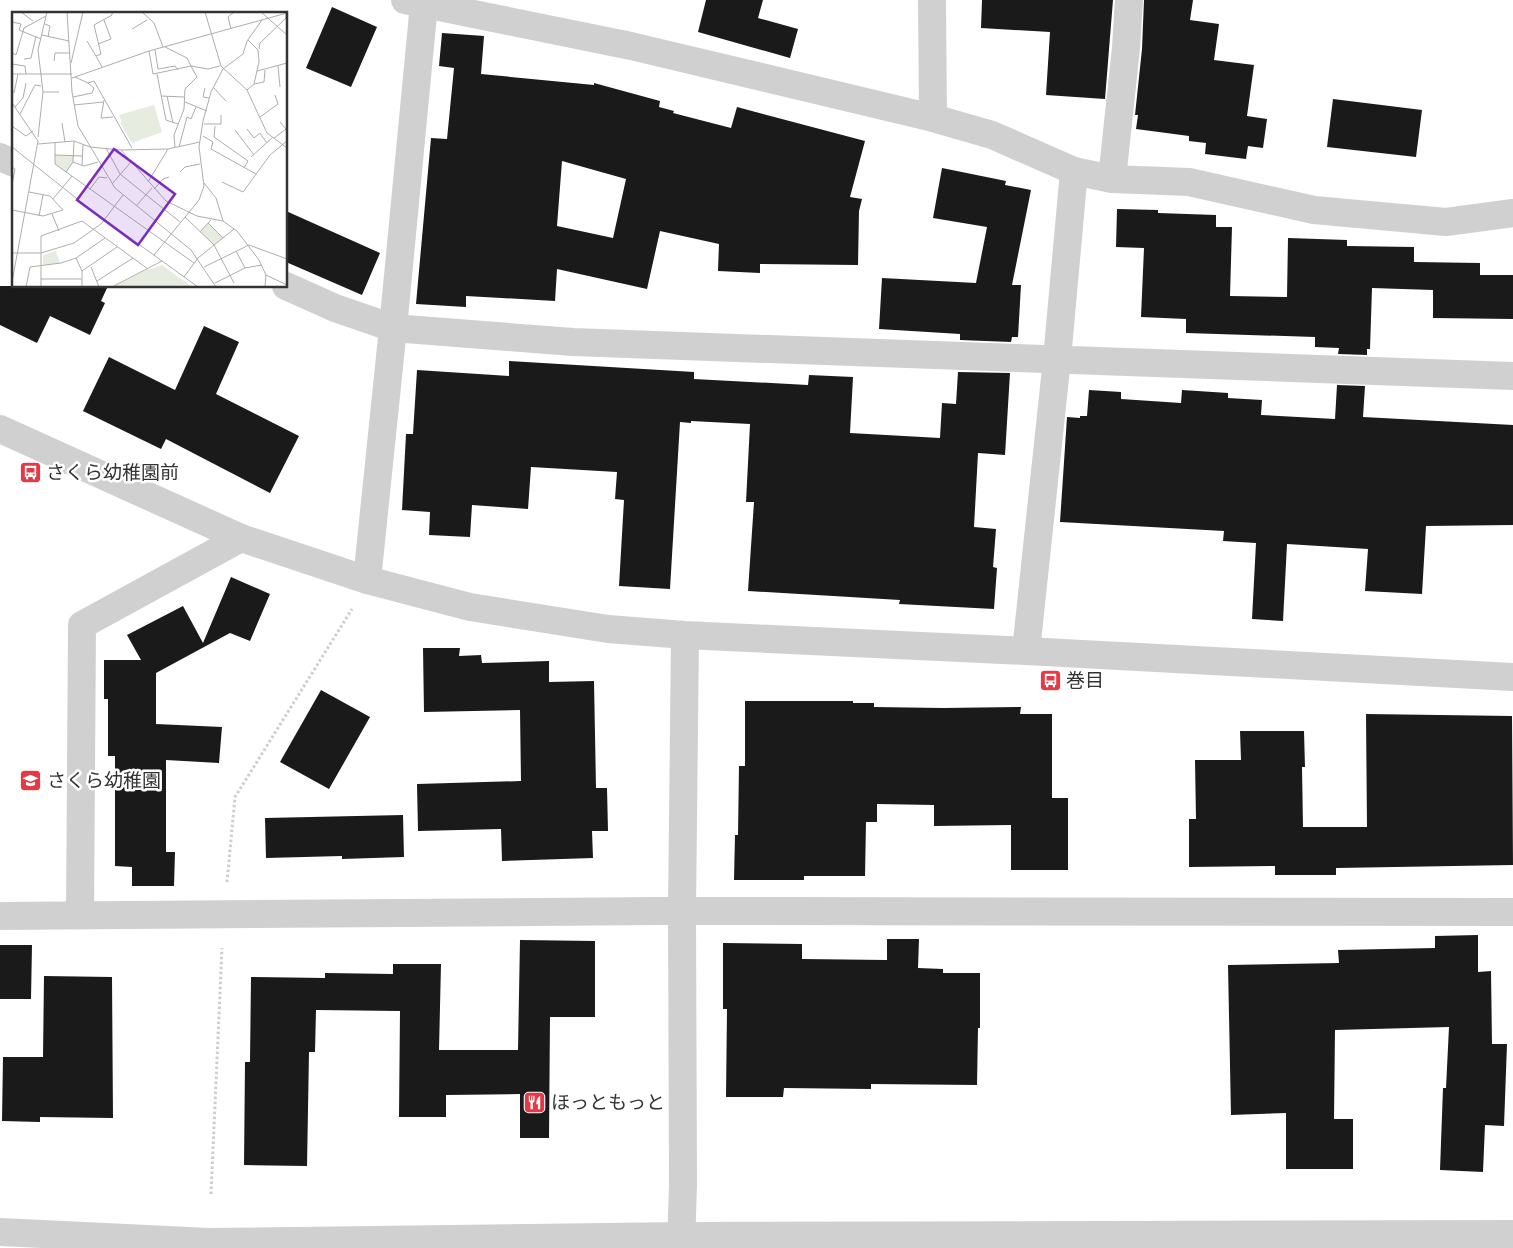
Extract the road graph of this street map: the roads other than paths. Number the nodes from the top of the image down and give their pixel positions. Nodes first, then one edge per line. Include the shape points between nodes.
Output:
1 (932, 0) edge
2 (1129, 0) edge
3 (415, 2) edge
4 (934, 118) junction
5 (0, 157) edge
6 (12, 162) edge
7 (1074, 171) junction
8 (1112, 179) junction
9 (1513, 213) edge
10 (288, 287) edge
11 (393, 328) junction
12 (1056, 358) junction
13 (1513, 376) edge
14 (0, 429) edge
15 (242, 538) junction
16 (367, 580) junction
17 (684, 635) junction
18 (1026, 651) junction
19 (1513, 677) edge
20 (682, 911) junction
21 (1513, 912) edge
22 (0, 916) edge
23 (80, 916) junction
24 (0, 1232) edge
25 (1513, 1234) edge
26 (682, 1242) edge

1 - 4 street
2 - 8 street
3 - 4 street via 632,46
3 - 11 street
4 - 7 street via 992,135
5 - 6 street
7 - 8 street
7 - 12 street
8 - 9 street via 1189,182 1314,210 1446,222
10 - 11 street via 335,308
11 - 12 street via 573,342
11 - 16 street
12 - 13 street
12 - 18 street
14 - 15 street
15 - 16 street
15 - 23 street via 82,625
16 - 17 street via 470,607 608,629
17 - 18 street
17 - 20 street
18 - 19 street
20 - 21 street
20 - 23 street
20 - 26 street
22 - 23 street
24 - 26 street via 209,1242
25 - 26 street

